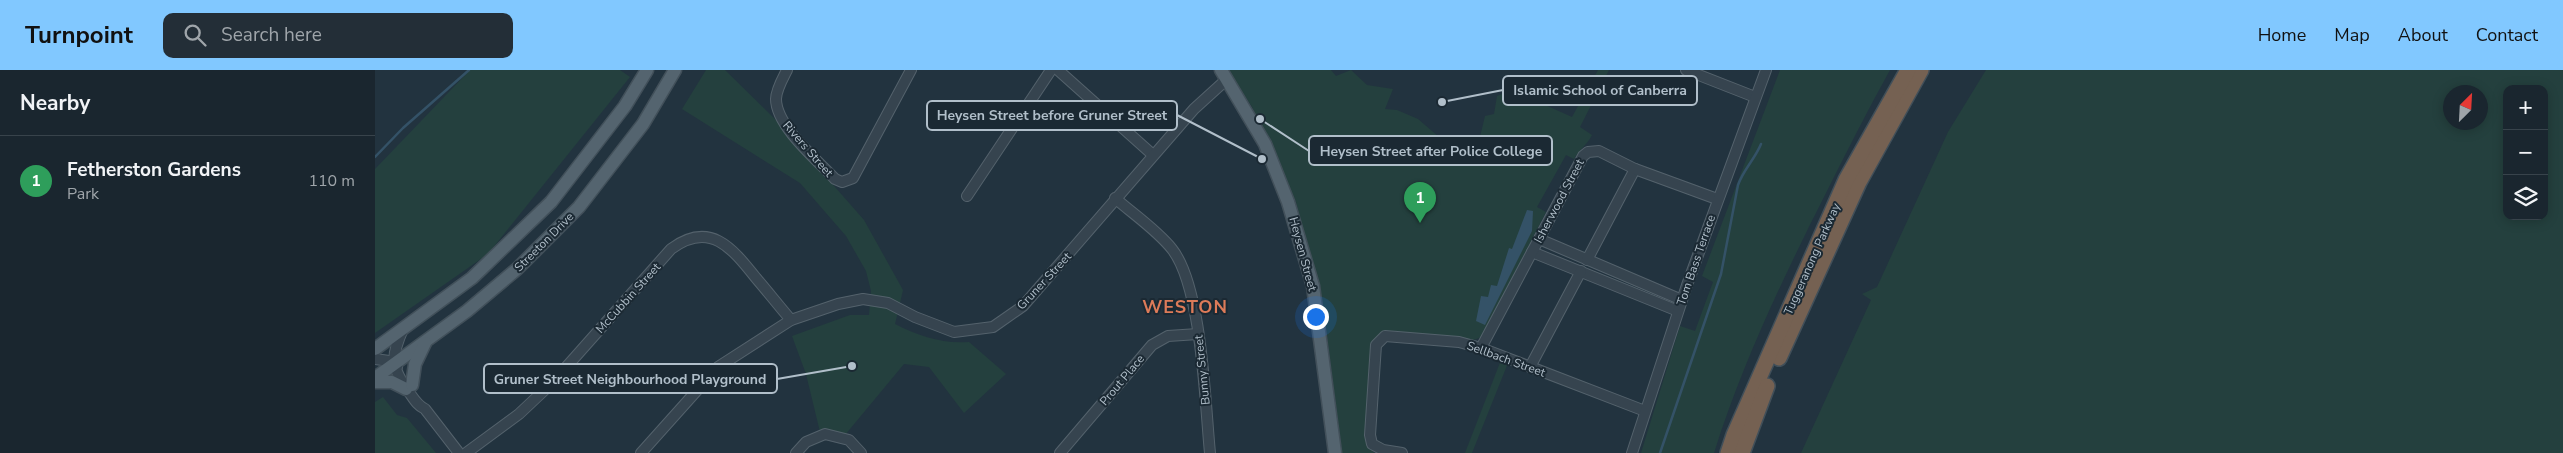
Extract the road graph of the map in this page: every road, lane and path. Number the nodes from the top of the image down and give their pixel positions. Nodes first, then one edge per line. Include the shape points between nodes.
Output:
1 (647, 70) edge
2 (675, 70) edge
3 (787, 70) edge
4 (911, 70) edge
5 (1051, 70) edge
6 (1058, 70) edge
7 (1686, 70) edge
8 (1766, 70) edge
9 (1908, 70) edge
10 (1921, 70) edge
11 (1224, 74) edge
12 (1755, 97) junction
13 (1153, 155) junction
14 (1635, 169) junction
15 (967, 196) dead end
16 (1115, 198) junction
17 (1717, 198) junction
18 (1539, 239) junction
19 (1532, 252) junction
20 (1587, 260) junction
21 (1581, 271) junction
22 (1682, 300) junction
23 (1678, 311) junction
24 (791, 320) junction
25 (403, 328) junction
26 (1198, 334) junction
27 (426, 341) junction
28 (375, 348) edge
29 (1481, 348) junction
30 (375, 359) edge
31 (394, 364) junction
32 (1530, 367) junction
33 (375, 378) edge
34 (375, 382) edge
35 (409, 387) junction
36 (1645, 411) junction
37 (459, 453) edge
38 (466, 453) edge
39 (641, 453) edge
40 (796, 453) edge
41 (861, 453) edge
42 (1060, 453) edge
43 (1209, 453) edge
44 (1335, 453) edge
45 (1402, 453) edge
46 (1633, 453) edge
47 (1728, 453) edge
48 (1742, 453) edge

1 - 25 main road, Streeton Drive via 625,106 551,202 473,278
2 - 27 main road, Streeton Drive via 643,124 579,207 517,269
3 - 4 street, Rivers Street via 776,97 777,111 797,138 835,179 842,182 853,178
5 - 15 street
6 - 13 street
7 - 12 street
8 - 12 street, Tom Bass Terrace
9 - 47 highway, Tuggeranong Parkway via 1846,180
10 - 48 highway, Tuggeranong Parkway via 1859,182 1761,398
11 - 13 street, Gruner Street
11 - 44 main road, Heysen Street via 1267,150 1289,202 1313,286
12 - 17 street, Tom Bass Terrace
13 - 16 street, Gruner Street
14 - 17 street, Isherwood Street
14 - 18 street, Isherwood Street via 1599,151 1588,152
14 - 20 street
16 - 24 street, Gruner Street via 1023,306 993,326 954,332 888,303 863,299
16 - 26 street, Bunny Street via 1172,249 1189,283
17 - 22 street, Tom Bass Terrace
18 - 19 street, Isherwood Street
18 - 20 street
19 - 21 street
19 - 29 street, Isherwood Street
20 - 22 street
21 - 23 street
21 - 32 street
22 - 23 street, Tom Bass Terrace
23 - 36 street, Tom Bass Terrace
24 - 38 street, McCubbin Street via 728,245 713,238 685,241 671,250 553,382 519,414
24 - 39 street, Gruner Street via 718,367
25 - 28 main road, Streeton Drive
25 - 31 street via 394,348
26 - 42 street, Prout Place via 1168,336 1152,345
26 - 43 street, Bunny Street
27 - 31 main road, Streeton Drive
27 - 35 main road
29 - 32 street, Sellbach Street
29 - 45 street, Sellbach Street via 1393,334 1385,336 1376,345 1372,444
30 - 31 street
31 - 33 main road, Streeton Drive
31 - 35 street
32 - 36 street, Sellbach Street
34 - 35 main road
35 - 37 street
36 - 46 street, Tom Bass Terrace
40 - 41 street via 806,442 825,434 849,440

